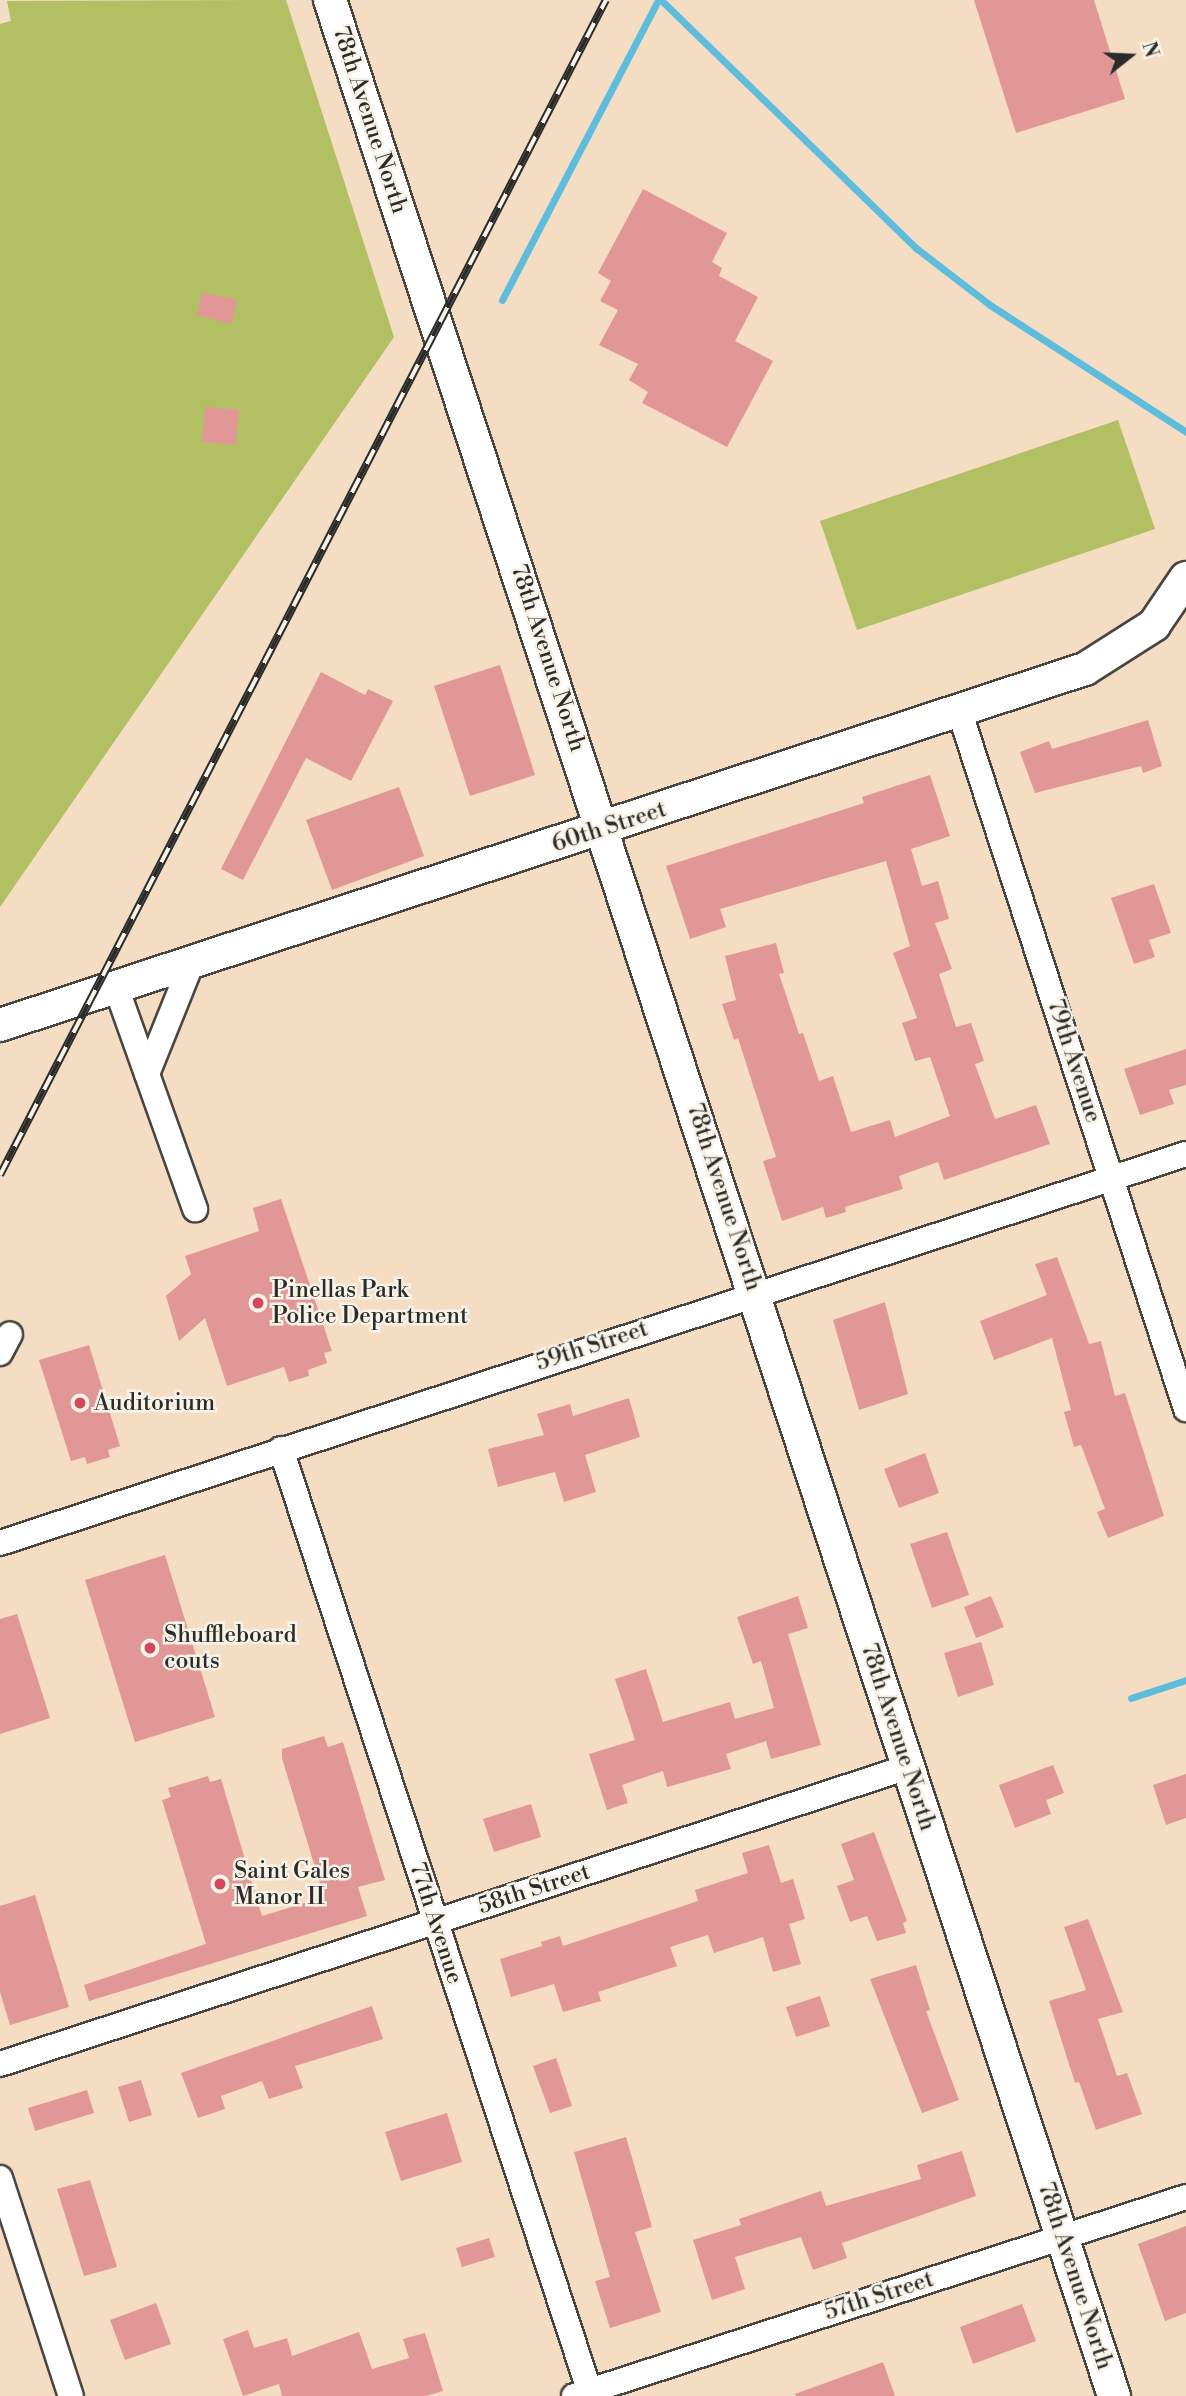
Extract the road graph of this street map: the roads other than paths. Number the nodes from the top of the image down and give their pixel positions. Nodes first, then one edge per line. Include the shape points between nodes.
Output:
1 (330, 0) edge
2 (1186, 578) edge
3 (960, 713) junction
4 (603, 828) junction
5 (192, 962) junction
6 (116, 987) junction
7 (0, 1025) edge
8 (147, 1074) junction
9 (1186, 1154) edge
10 (1112, 1179) junction
11 (195, 1209) dead end
12 (755, 1292) junction
13 (1186, 1409) edge
14 (282, 1449) junction
15 (0, 1543) edge
16 (908, 1768) junction
17 (436, 1921) junction
18 (0, 2064) edge
19 (0, 2178) edge
20 (1186, 2197) edge
21 (1062, 2237) junction
22 (584, 2394) edge
23 (71, 2396) edge
24 (1114, 2396) edge

1 - 4 street, 78th Avenue North
2 - 3 street, 60th Street via 1154,625 1124,648 1085,669
3 - 4 street, 60th Street
3 - 10 street, 79th Avenue
4 - 5 street, 60th Street
4 - 12 street, 78th Avenue North
5 - 6 street, 60th Street
5 - 8 street
6 - 7 street, 60th Street
6 - 8 street
8 - 11 street
9 - 10 street, 59th Street
10 - 12 street, 59th Street
10 - 13 street, 79th Avenue
12 - 14 street, 59th Street
12 - 16 street, 78th Avenue North
14 - 15 street, 59th Street
14 - 17 street, 77th Avenue
16 - 17 street, 58th Street
16 - 21 street, 78th Avenue North
17 - 18 street, 58th Street
17 - 22 street, 77th Avenue
19 - 23 street
20 - 21 street, 57th Street
21 - 22 street, 57th Street
21 - 24 street, 78th Avenue North

